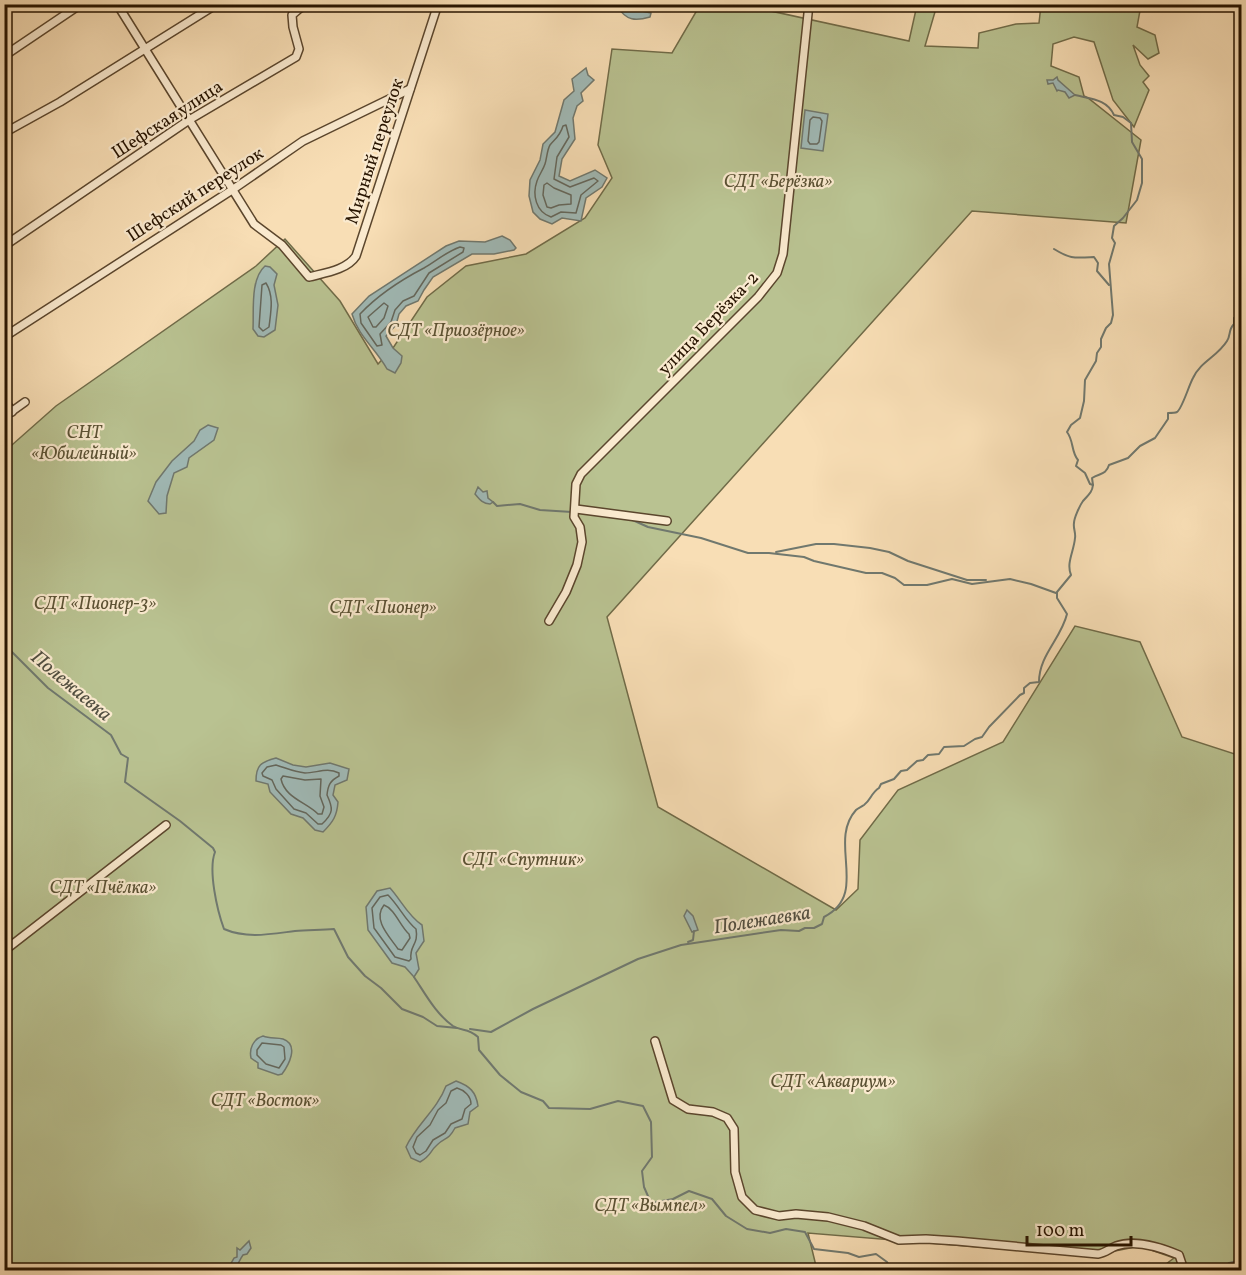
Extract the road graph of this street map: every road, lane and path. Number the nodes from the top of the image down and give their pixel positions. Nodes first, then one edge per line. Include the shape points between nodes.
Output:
1 (81, 4) edge
2 (117, 4) edge
3 (218, 4) edge
4 (308, 4) edge
5 (438, 4) edge
6 (809, 4) edge
7 (146, 50) junction
8 (4, 56) edge
9 (410, 89) junction
10 (189, 120) junction
11 (4, 134) edge
12 (232, 190) junction
13 (4, 246) edge
14 (4, 337) edge
15 (4, 399) edge
16 (25, 402) dead end
17 (12, 412) junction
18 (4, 417) edge
19 (576, 509) junction
20 (667, 521) dead end
21 (549, 621) dead end
22 (166, 825) dead end
23 (4, 951) edge
24 (655, 1041) dead end
25 (1184, 1270) edge

1 - 8 street
2 - 7 street
3 - 7 street
4 - 10 street, Шефская улица via 292,15 299,49 296,57
5 - 9 street, Мирный переулок
6 - 19 street, улица Берёзка-2 via 783,254 777,273 758,297 584,469 576,484
7 - 10 street
7 - 11 street
9 - 12 street, Шефский переулок via 303,141
9 - 12 street, Мирный переулок via 356,256 345,266 309,277 282,244 254,224
10 - 12 street
10 - 13 street, Шефская улица
12 - 14 street, Шефский переулок
15 - 17 street
16 - 17 street
17 - 18 street
19 - 20 street
19 - 21 street, улица Берёзка-2 via 574,517 582,542 577,565
22 - 23 street
24 - 25 street via 673,1100 688,1109 727,1118 734,1129 735,1172 742,1197 755,1209 779,1216 828,1217 899,1240 947,1240 1098,1254 1117,1246 1145,1245 1179,1255

